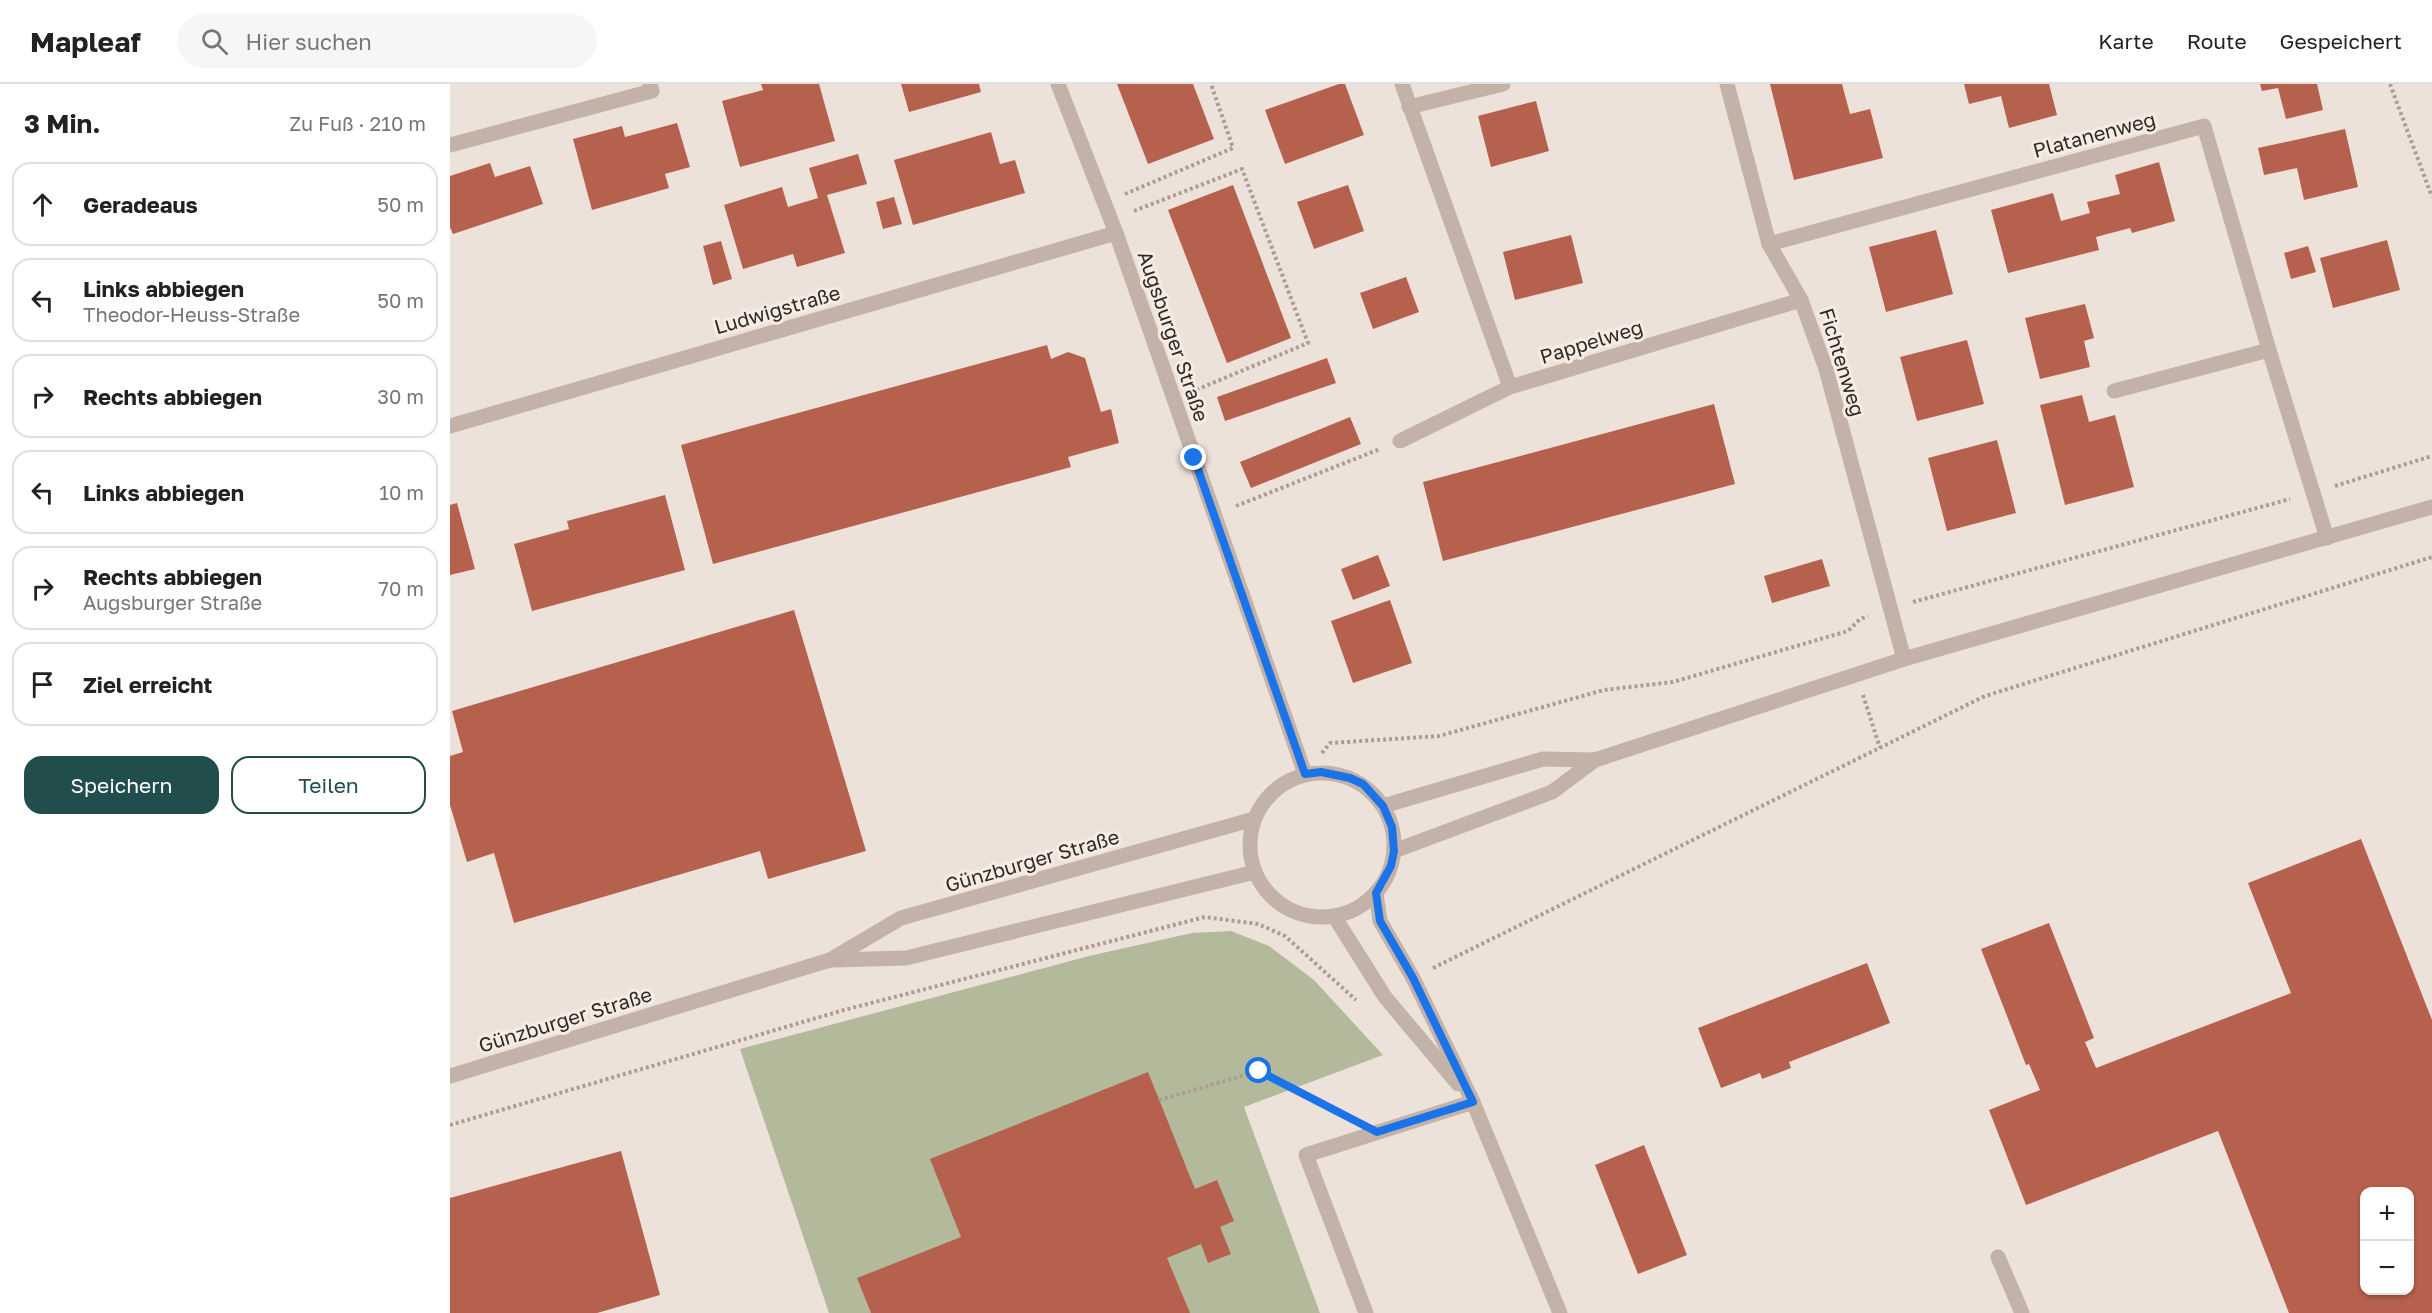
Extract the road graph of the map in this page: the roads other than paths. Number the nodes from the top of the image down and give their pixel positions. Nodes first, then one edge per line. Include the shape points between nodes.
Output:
1 (650, 84) edge
2 (1058, 84) edge
3 (1402, 84) edge
4 (1503, 84) edge
5 (1727, 84) edge
6 (1409, 107) junction
7 (450, 145) edge
8 (1113, 227) junction
9 (1769, 244) junction
10 (1801, 300) junction
11 (2269, 350) junction
12 (1510, 387) junction
13 (2114, 391) dead end
14 (450, 426) edge
15 (1400, 441) road end
16 (2432, 507) edge
17 (2327, 538) junction
18 (1904, 659) junction
19 (1595, 760) junction
20 (1305, 774) junction
21 (1383, 806) junction
22 (1254, 819) junction
23 (1394, 851) junction
24 (1255, 872) junction
25 (1376, 893) junction
26 (1334, 916) junction
27 (830, 960) junction
28 (450, 1076) edge
29 (1473, 1102) junction
30 (1998, 1257) dead end
31 (1366, 1313) edge
32 (1560, 1313) edge
33 (2022, 1313) edge

1 - 7 street via 652,92
2 - 8 street, Augsburger Straße
3 - 6 street
4 - 6 street
5 - 9 street, Fichtenweg
6 - 12 street
8 - 14 street, Ludwigstraße
8 - 20 street, Augsburger Straße
9 - 10 street, Fichtenweg
9 - 11 street, Platanenweg via 2204,126
10 - 12 street, Pappelweg
10 - 18 street, Fichtenweg via 1826,369
11 - 13 street
11 - 17 street, Platanenweg
12 - 15 street, Pappelweg
16 - 17 street
17 - 18 street
18 - 19 street
19 - 21 street via 1543,759
19 - 23 street via 1552,792
20 - 21 street via 1321,772 1350,778 1363,784
20 - 22 street via 1274,790
21 - 23 street via 1392,827
22 - 24 street via 1250,855
22 - 27 street, Günzburger Straße via 901,918
23 - 25 street via 1388,873
24 - 26 street via 1263,886 1287,908 1318,917
24 - 27 street, Günzburger Straße via 906,958
25 - 26 street
25 - 29 street via 1380,921 1413,978
26 - 29 street via 1385,997
27 - 28 street, Günzburger Straße
29 - 31 street via 1306,1155
29 - 32 street
30 - 33 street

